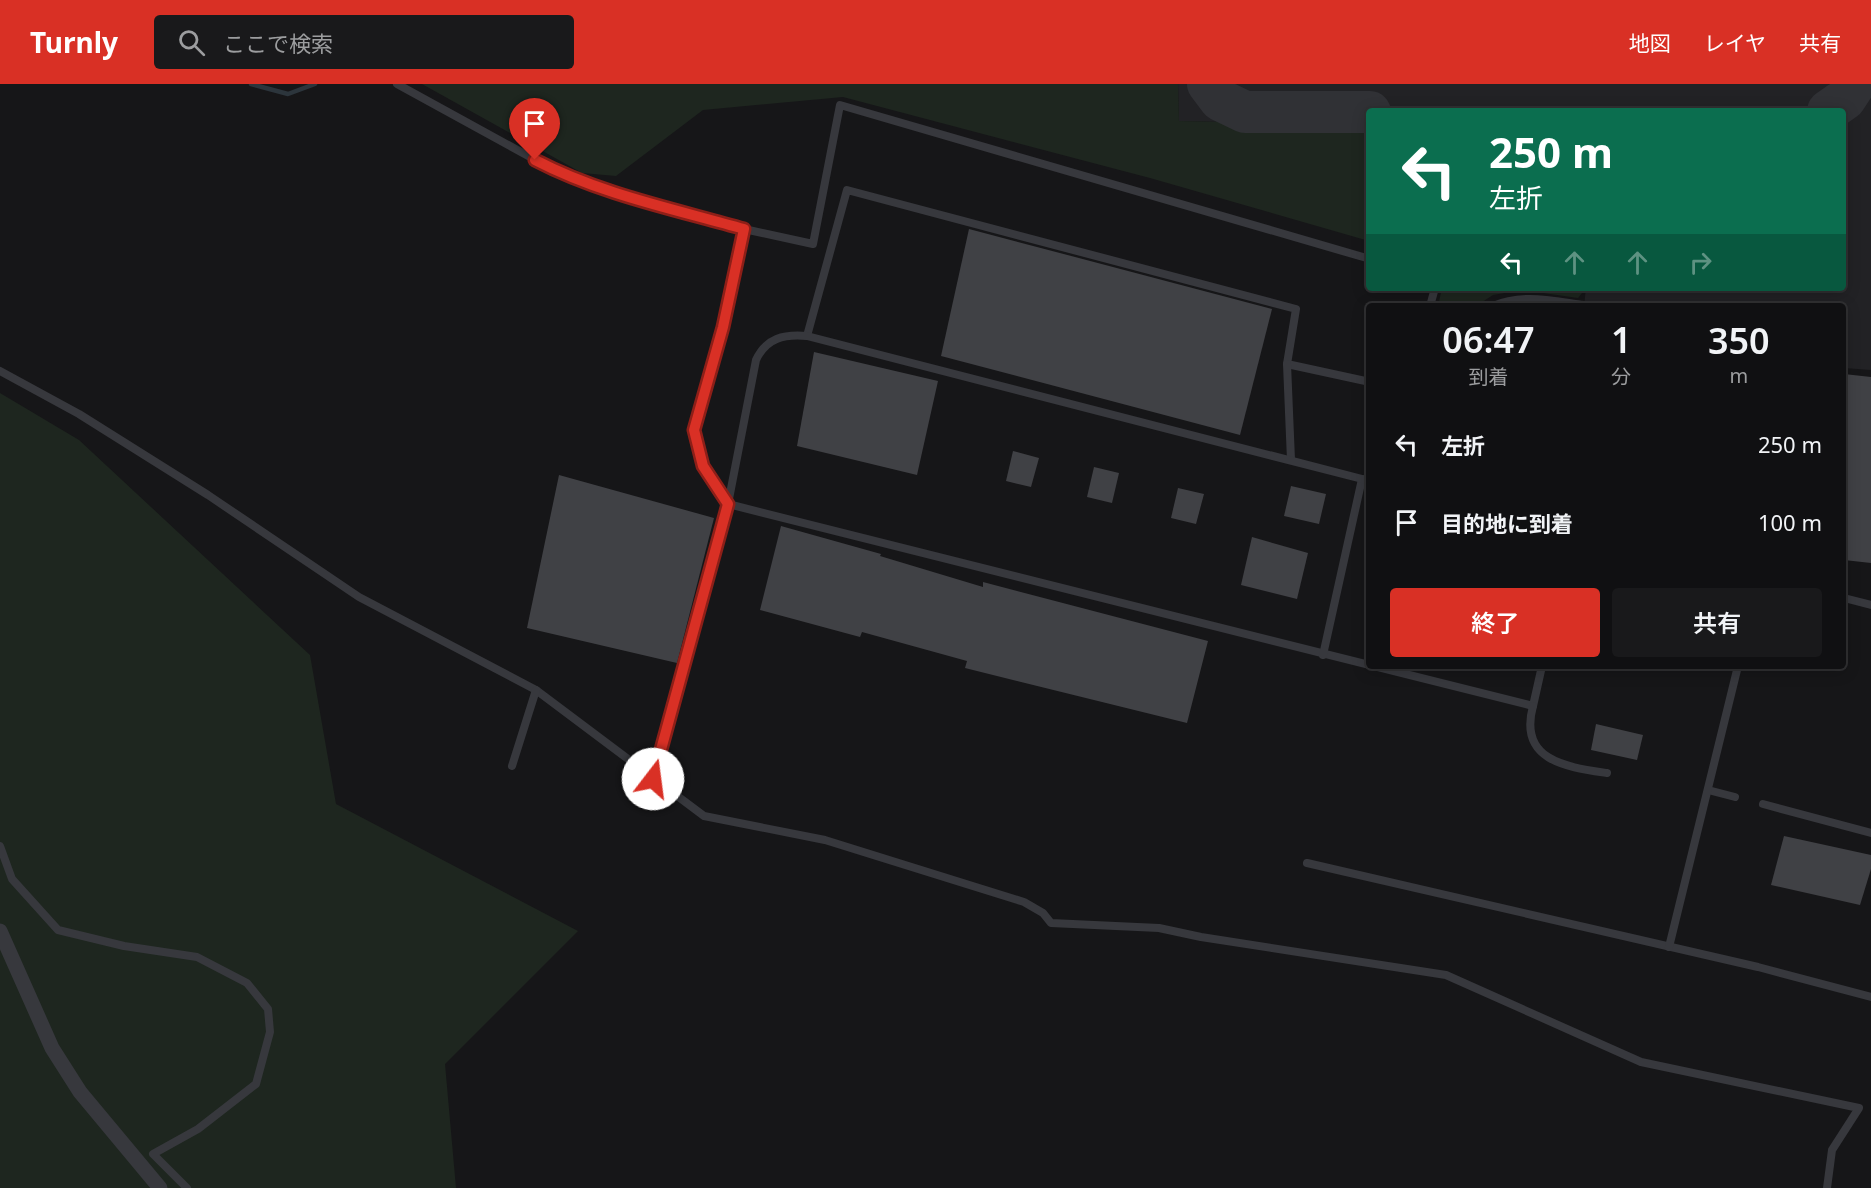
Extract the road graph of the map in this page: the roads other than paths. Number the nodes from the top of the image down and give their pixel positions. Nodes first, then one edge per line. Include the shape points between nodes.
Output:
1 (398, 84) edge
2 (744, 229) junction
3 (1366, 258) edge
4 (1499, 303) edge
5 (1563, 303) edge
6 (807, 336) junction
7 (1287, 364) junction
8 (0, 371) edge
9 (1366, 381) edge
10 (1291, 460) junction
11 (1366, 480) edge
12 (728, 504) junction
13 (1846, 599) edge
14 (1871, 605) edge
15 (1323, 655) junction
16 (1366, 665) edge
17 (1381, 669) edge
18 (1541, 669) edge
19 (1737, 669) edge
20 (536, 690) junction
21 (1533, 706) junction
22 (512, 766) dead end
23 (1607, 773) dead end
24 (653, 779) junction
25 (1708, 789) junction
26 (1735, 797) dead end
27 (1763, 804) dead end
28 (1871, 833) edge
29 (0, 846) edge
30 (1307, 863) dead end
31 (0, 931) edge
32 (1669, 947) junction
33 (1871, 997) edge
34 (160, 1188) edge
35 (187, 1188) edge
36 (1827, 1188) edge

1 - 2 lane via 563,175
2 - 3 lane via 813,244 840,105
2 - 12 lane via 723,327 694,430 703,466
4 - 5 lane via 1508,299
6 - 7 lane via 847,190 1296,309
6 - 10 lane
6 - 12 lane via 784,337 761,348
7 - 9 lane
7 - 10 lane
8 - 20 lane via 79,414 208,495 359,597
10 - 11 lane
11 - 15 lane
12 - 15 lane
12 - 24 lane
13 - 14 lane
15 - 16 lane
17 - 21 lane
18 - 21 lane
19 - 25 lane
20 - 22 lane
20 - 24 lane
21 - 23 lane via 1528,722 1540,751 1553,761
24 - 36 lane via 704,816 836,844 1024,902 1051,923 1159,928 1446,975 1641,1062 1859,1108 1832,1150
25 - 26 lane
25 - 32 lane
27 - 28 lane
29 - 35 lane via 12,879 58,930 124,946 196,957 247,983 268,1009 270,1032 256,1084 198,1129 153,1154
30 - 32 lane
31 - 34 street via 52,1048 80,1092
32 - 33 lane

